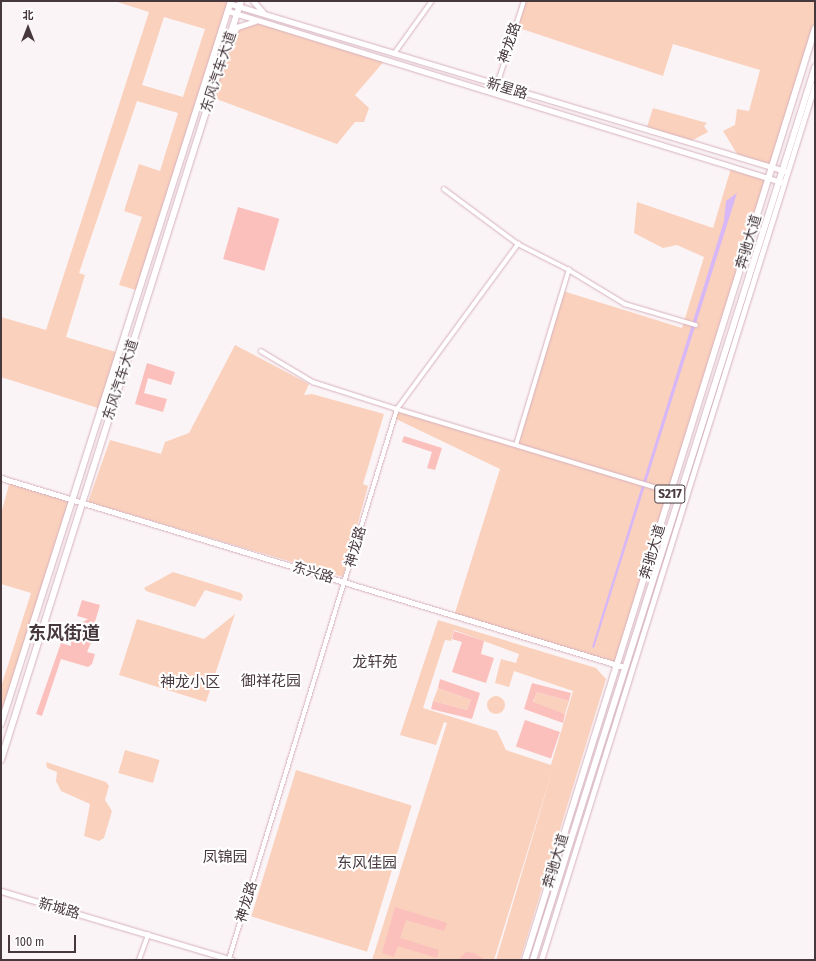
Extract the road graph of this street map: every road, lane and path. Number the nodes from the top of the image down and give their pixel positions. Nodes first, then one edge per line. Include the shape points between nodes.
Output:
1 (253, 1) edge
2 (432, 1) edge
3 (524, 1) edge
4 (231, 2) edge
5 (241, 4) edge
6 (228, 11) junction
7 (238, 14) junction
8 (265, 14) junction
9 (263, 22) junction
10 (815, 28) edge
11 (229, 40) junction
12 (394, 54) junction
13 (815, 68) edge
14 (815, 84) edge
15 (497, 86) junction
16 (772, 167) junction
17 (785, 171) junction
18 (770, 177) junction
19 (781, 186) junction
20 (444, 189) dead end
21 (518, 244) junction
22 (569, 270) junction
23 (696, 325) dead end
24 (261, 351) dead end
25 (397, 409) junction
26 (516, 445) junction
27 (1, 478) edge
28 (671, 492) junction
29 (72, 500) junction
30 (82, 503) junction
31 (345, 583) junction
32 (617, 666) junction
33 (624, 668) junction
34 (609, 718) junction
35 (615, 720) junction
36 (1, 724) edge
37 (1, 760) edge
38 (1, 891) edge
39 (148, 934) junction
40 (231, 959) edge
41 (138, 960) edge
42 (525, 960) edge
43 (533, 960) edge
44 (541, 960) edge

1 - 8 street
2 - 12 street
3 - 15 street, 神龙路
4 - 5 street, 新星路
4 - 6 main road, 东风汽车大道
5 - 7 main road, 东风汽车大道
5 - 8 street, 新星路
6 - 7 street, 新星路
6 - 29 main road, 东风汽车大道
7 - 9 street, 新星路
7 - 11 main road, 东风汽车大道
8 - 12 street, 新星路
9 - 11 street via 249,21 237,27
9 - 18 street, 新星路
10 - 16 main road, 奔驰大道 / S217
11 - 30 main road, 东风汽车大道
12 - 15 street, 新星路
13 - 17 main road, 奔驰大道 / S217
14 - 19 street
15 - 16 street, 新星路
16 - 17 street, 新星路
16 - 18 main road, 奔驰大道 / S217
17 - 19 main road, 奔驰大道 / S217
18 - 19 street, 新星路
18 - 28 main road, 奔驰大道 / S217
19 - 33 main road, 奔驰大道 / S217
19 - 35 street
20 - 21 street
21 - 22 street
21 - 25 street, 神龙路
22 - 23 street via 625,304
22 - 26 street
24 - 25 street via 313,382
25 - 26 street
25 - 31 street, 神龙路
26 - 28 street
27 - 29 street, 东兴路
28 - 32 main road, 奔驰大道 / S217
29 - 30 street, 东兴路
29 - 36 main road, 东风汽车大道
30 - 31 street, 东兴路
30 - 37 main road, 东风汽车大道
31 - 32 street, 东兴路
31 - 40 street, 神龙路
32 - 33 street, 东兴路
32 - 42 main road, 奔驰大道 / S217
33 - 34 main road, 奔驰大道 / S217
34 - 35 street
34 - 43 main road, 奔驰大道 / S217
35 - 44 street
38 - 39 street, 新城路
39 - 40 street, 新城路
39 - 41 street

